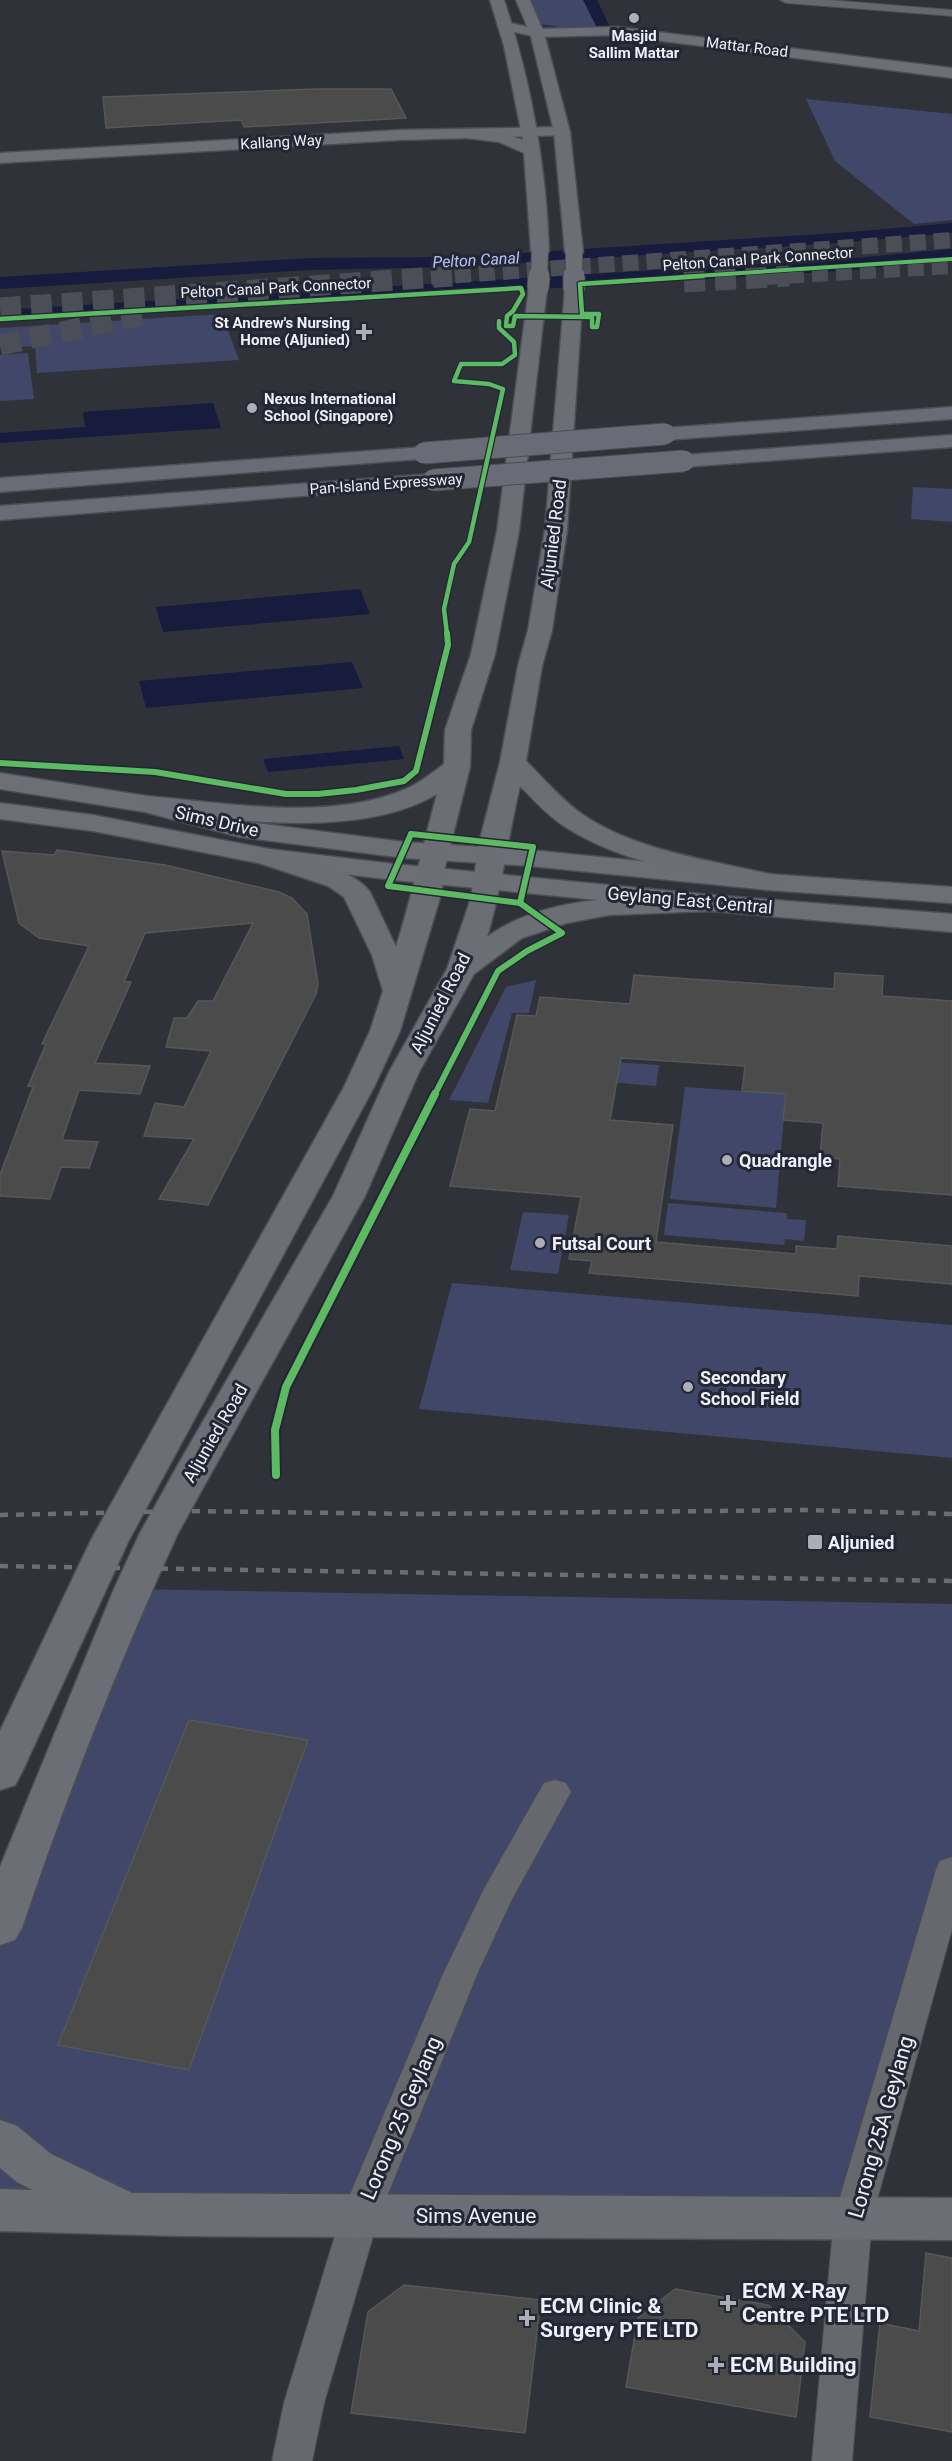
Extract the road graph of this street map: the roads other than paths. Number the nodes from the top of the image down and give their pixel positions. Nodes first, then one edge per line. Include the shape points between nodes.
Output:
1 (496, 0) edge
2 (523, 0) edge
3 (786, 0) edge
4 (952, 13) edge
5 (506, 26) junction
6 (537, 33) junction
7 (952, 73) edge
8 (562, 132) junction
9 (467, 134) joint
10 (531, 141) junction
11 (0, 158) edge
12 (952, 412) edge
13 (952, 441) edge
14 (0, 485) edge
15 (0, 513) edge
16 (513, 762) junction
17 (457, 767) junction
18 (0, 781) edge
19 (147, 804) junction
20 (0, 811) edge
21 (269, 857) junction
22 (432, 864) junction
23 (489, 869) junction
24 (768, 882) junction
25 (952, 895) edge
26 (711, 903) junction
27 (952, 923) edge
28 (462, 969) junction
29 (397, 991) junction
30 (0, 1774) edge
31 (555, 1792) dead end
32 (952, 1870) edge
33 (0, 1929) edge
34 (0, 2140) edge
35 (0, 2210) edge
36 (131, 2214) junction
37 (360, 2216) junction
38 (853, 2218) junction
39 (952, 2219) edge
40 (292, 2461) edge
41 (832, 2461) edge

1 - 5 main road, Aljunied Road
2 - 6 main road, Aljunied Road
3 - 4 street
5 - 6 street, Mattar Road
5 - 10 main road, Aljunied Road
6 - 7 street, Mattar Road via 616,31
6 - 8 main road, Aljunied Road
8 - 10 street
8 - 16 main road, Aljunied Road, bridge via 574,289 556,530
9 - 10 main road
9 - 11 street, Kallang Way
10 - 17 main road, Aljunied Road, bridge via 538,207 538,288 508,531 483,654 458,730
12 - 14 highway, Pan-Island Expressway, bridge
13 - 15 highway, Pan-Island Expressway, bridge
16 - 23 main road, Aljunied Road
16 - 24 main road via 575,821 610,838
17 - 19 main road via 414,795 350,811 297,816
17 - 22 main road, Aljunied Road
18 - 19 street, Sims Drive
19 - 22 street, Sims Drive via 240,829
20 - 21 street, Sims Drive via 93,823
21 - 22 street, Sims Drive
21 - 29 main road via 338,880 356,892 386,955
22 - 23 street, Geylang East Central
22 - 29 main road, Aljunied Road via 428,891
23 - 24 street, Geylang East Central via 530,858
23 - 26 street, Geylang East Central
23 - 28 main road, Aljunied Road via 485,898
24 - 25 street, Geylang East Central
26 - 27 street, Geylang East Central
26 - 28 main road via 609,907 562,915 512,932
28 - 33 main road, Aljunied Road via 405,1072 349,1196 155,1542 33,1833
29 - 30 main road, Aljunied Road via 385,1031 359,1087 110,1540
31 - 37 street, Lorong 25 Geylang via 496,1898 461,1972
32 - 38 street, Lorong 25A Geylang
34 - 36 main road via 34,2168
35 - 36 main road, Sims Avenue
36 - 37 main road, Sims Avenue
37 - 38 main road, Sims Avenue
37 - 40 street, Lorong 25 Geylang via 327,2320
38 - 39 main road, Sims Avenue
38 - 41 street, Lorong 25A Geylang

